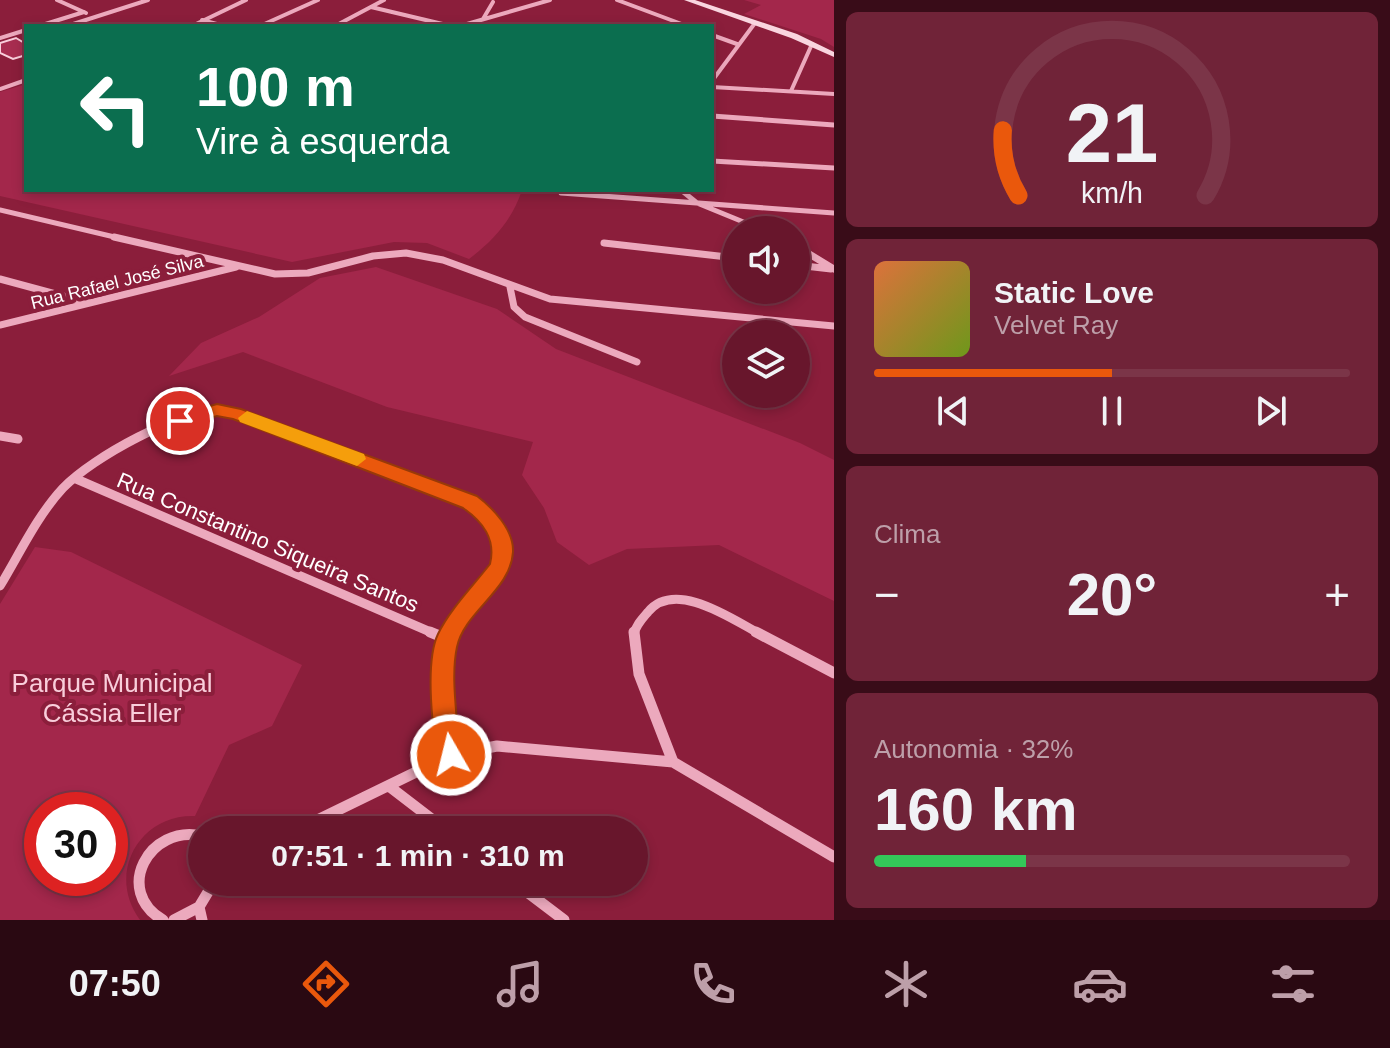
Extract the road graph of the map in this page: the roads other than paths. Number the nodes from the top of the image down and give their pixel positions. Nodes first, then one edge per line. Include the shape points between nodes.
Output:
1 (57, 0) edge
2 (146, 0) edge
3 (246, 0) edge
4 (318, 0) edge
5 (384, 0) edge
6 (550, 0) edge
7 (617, 0) edge
8 (688, 0) edge
9 (493, 2) edge
10 (371, 7) junction
11 (84, 12) junction
12 (96, 17) junction
13 (483, 19) junction
14 (201, 20) junction
15 (755, 23) junction
16 (45, 24) edge
17 (73, 24) edge
18 (195, 24) edge
19 (216, 24) edge
20 (264, 24) edge
21 (341, 24) edge
22 (443, 24) edge
23 (467, 24) edge
24 (682, 24) edge
25 (24, 32) edge
26 (714, 36) edge
27 (0, 38) edge
28 (737, 44) junction
29 (812, 44) junction
30 (834, 55) edge
31 (24, 81) edge
32 (714, 81) edge
33 (714, 84) edge
34 (0, 89) edge
35 (791, 91) junction
36 (834, 94) edge
37 (714, 116) edge
38 (834, 125) edge
39 (714, 161) edge
40 (834, 168) edge
41 (683, 192) edge
42 (561, 193) dead end
43 (697, 203) junction
44 (0, 210) edge
45 (834, 213) edge
46 (729, 216) edge
47 (604, 243) dead end
48 (810, 254) edge
49 (722, 256) edge
50 (240, 266) junction
51 (810, 266) edge
52 (834, 269) edge
53 (0, 279) edge
54 (510, 287) junction
55 (90, 303) junction
56 (0, 325) edge
57 (834, 326) edge
58 (637, 362) dead end
59 (0, 436) edge
60 (18, 439) dead end
61 (74, 478) junction
62 (0, 586) edge
63 (447, 639) junction
64 (834, 673) edge
65 (451, 755) junction
66 (673, 762) junction
67 (390, 787) junction
68 (327, 816) edge
69 (428, 816) edge
70 (188, 831) edge
71 (834, 857) edge
72 (532, 896) edge
73 (201, 913) edge
74 (163, 920) edge
75 (174, 920) edge
76 (564, 920) edge

1 - 11 street
2 - 12 street
3 - 14 street
4 - 20 street
5 - 10 street
6 - 13 street
7 - 24 street
8 - 15 street
9 - 13 street
10 - 21 street
10 - 22 street
11 - 12 street
11 - 16 street
12 - 17 street
13 - 23 street
14 - 18 street
14 - 19 street
15 - 28 street
15 - 29 street
25 - 27 street
26 - 28 street
28 - 32 street
29 - 30 street
29 - 35 street
31 - 34 street
33 - 35 street
35 - 36 street
37 - 38 street
39 - 40 street
41 - 43 street
42 - 43 street
43 - 45 street
43 - 46 street
44 - 50 street
47 - 49 street
48 - 52 street
50 - 54 street via 285,275 390,253 424,256
50 - 55 street, Rua Rafael José Silva
51 - 52 street
53 - 55 street
54 - 57 street via 597,306 775,317
54 - 58 street via 514,307 525,317
55 - 56 street, Rua Rafael José Silva
59 - 60 street
61 - 62 street, Rua Constantino Siqueira Santos via 53,501
61 - 63 street, Rua Constantino Siqueira Santos
61 - 63 street, Rua Constantino Siqueira Santos via 164,427 217,410 470,502 492,523 503,550 499,568
63 - 65 street via 445,724
64 - 66 street via 703,604 673,600 653,606 635,628 633,643 639,674
65 - 66 street via 497,746
65 - 67 street
66 - 71 street
67 - 68 street
67 - 69 street
70 - 74 street via 162,839 141,870 142,905
72 - 76 street
73 - 75 street

